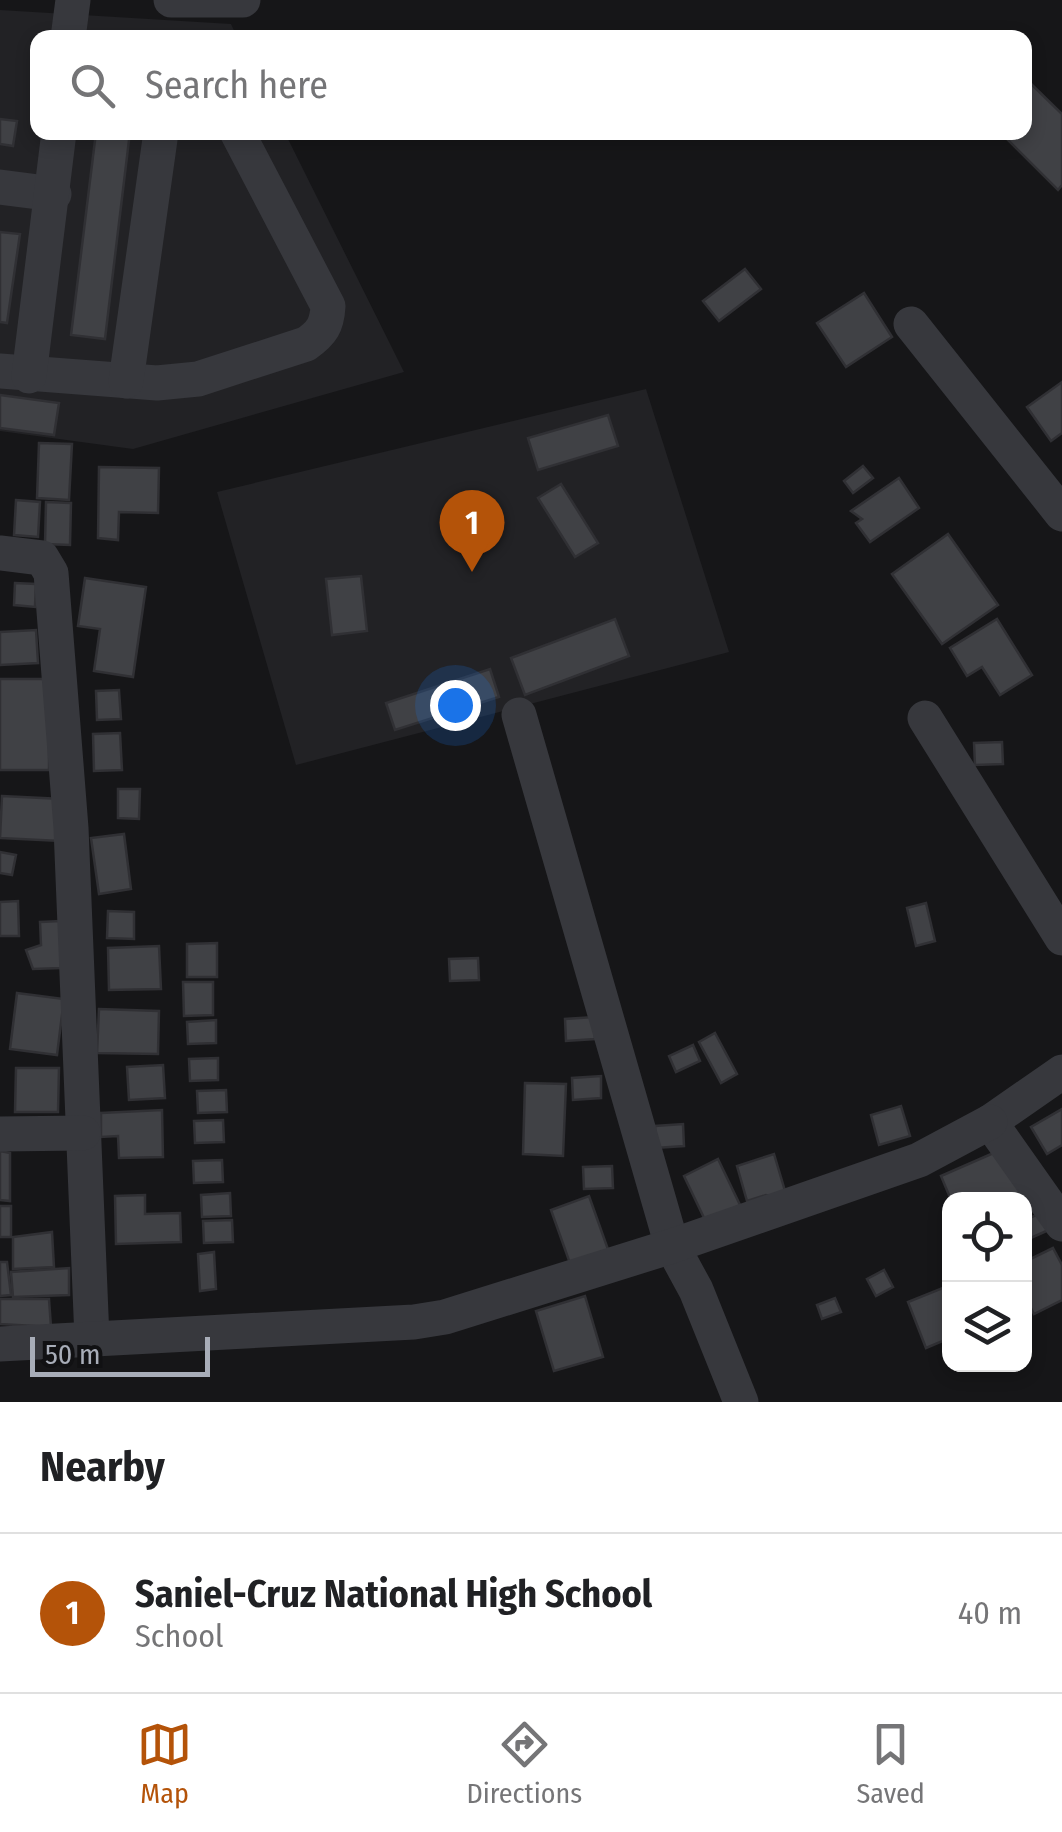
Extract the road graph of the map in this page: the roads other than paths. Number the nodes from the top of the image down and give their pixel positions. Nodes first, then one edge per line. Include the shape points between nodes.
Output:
1 (73, 0) edge
2 (172, 0) edge
3 (243, 0) edge
4 (69, 30) edge
5 (58, 140) edge
6 (160, 140) edge
7 (240, 140) edge
8 (0, 187) edge
9 (54, 194) junction
10 (911, 324) dead end
11 (15, 374) edge
12 (126, 381) junction
13 (1062, 514) edge
14 (0, 552) edge
15 (519, 715) dead end
16 (925, 718) dead end
17 (1062, 938) edge
18 (1062, 1072) edge
19 (990, 1122) junction
20 (0, 1134) edge
21 (83, 1134) junction
22 (1062, 1224) edge
23 (672, 1246) junction
24 (92, 1338) junction
25 (0, 1344) edge
26 (740, 1402) edge

1 - 4 street
2 - 3 street
5 - 9 street
6 - 12 street
7 - 12 street via 328,306 328,322 306,344 236,368 198,378
8 - 9 street
9 - 11 street
10 - 13 street
11 - 12 street
14 - 21 street via 42,558 50,573 71,828
15 - 23 street
16 - 17 street
18 - 19 street
19 - 22 street
19 - 23 street via 943,1151
20 - 21 street
21 - 24 street
23 - 24 street via 414,1322
23 - 26 street
24 - 25 street

